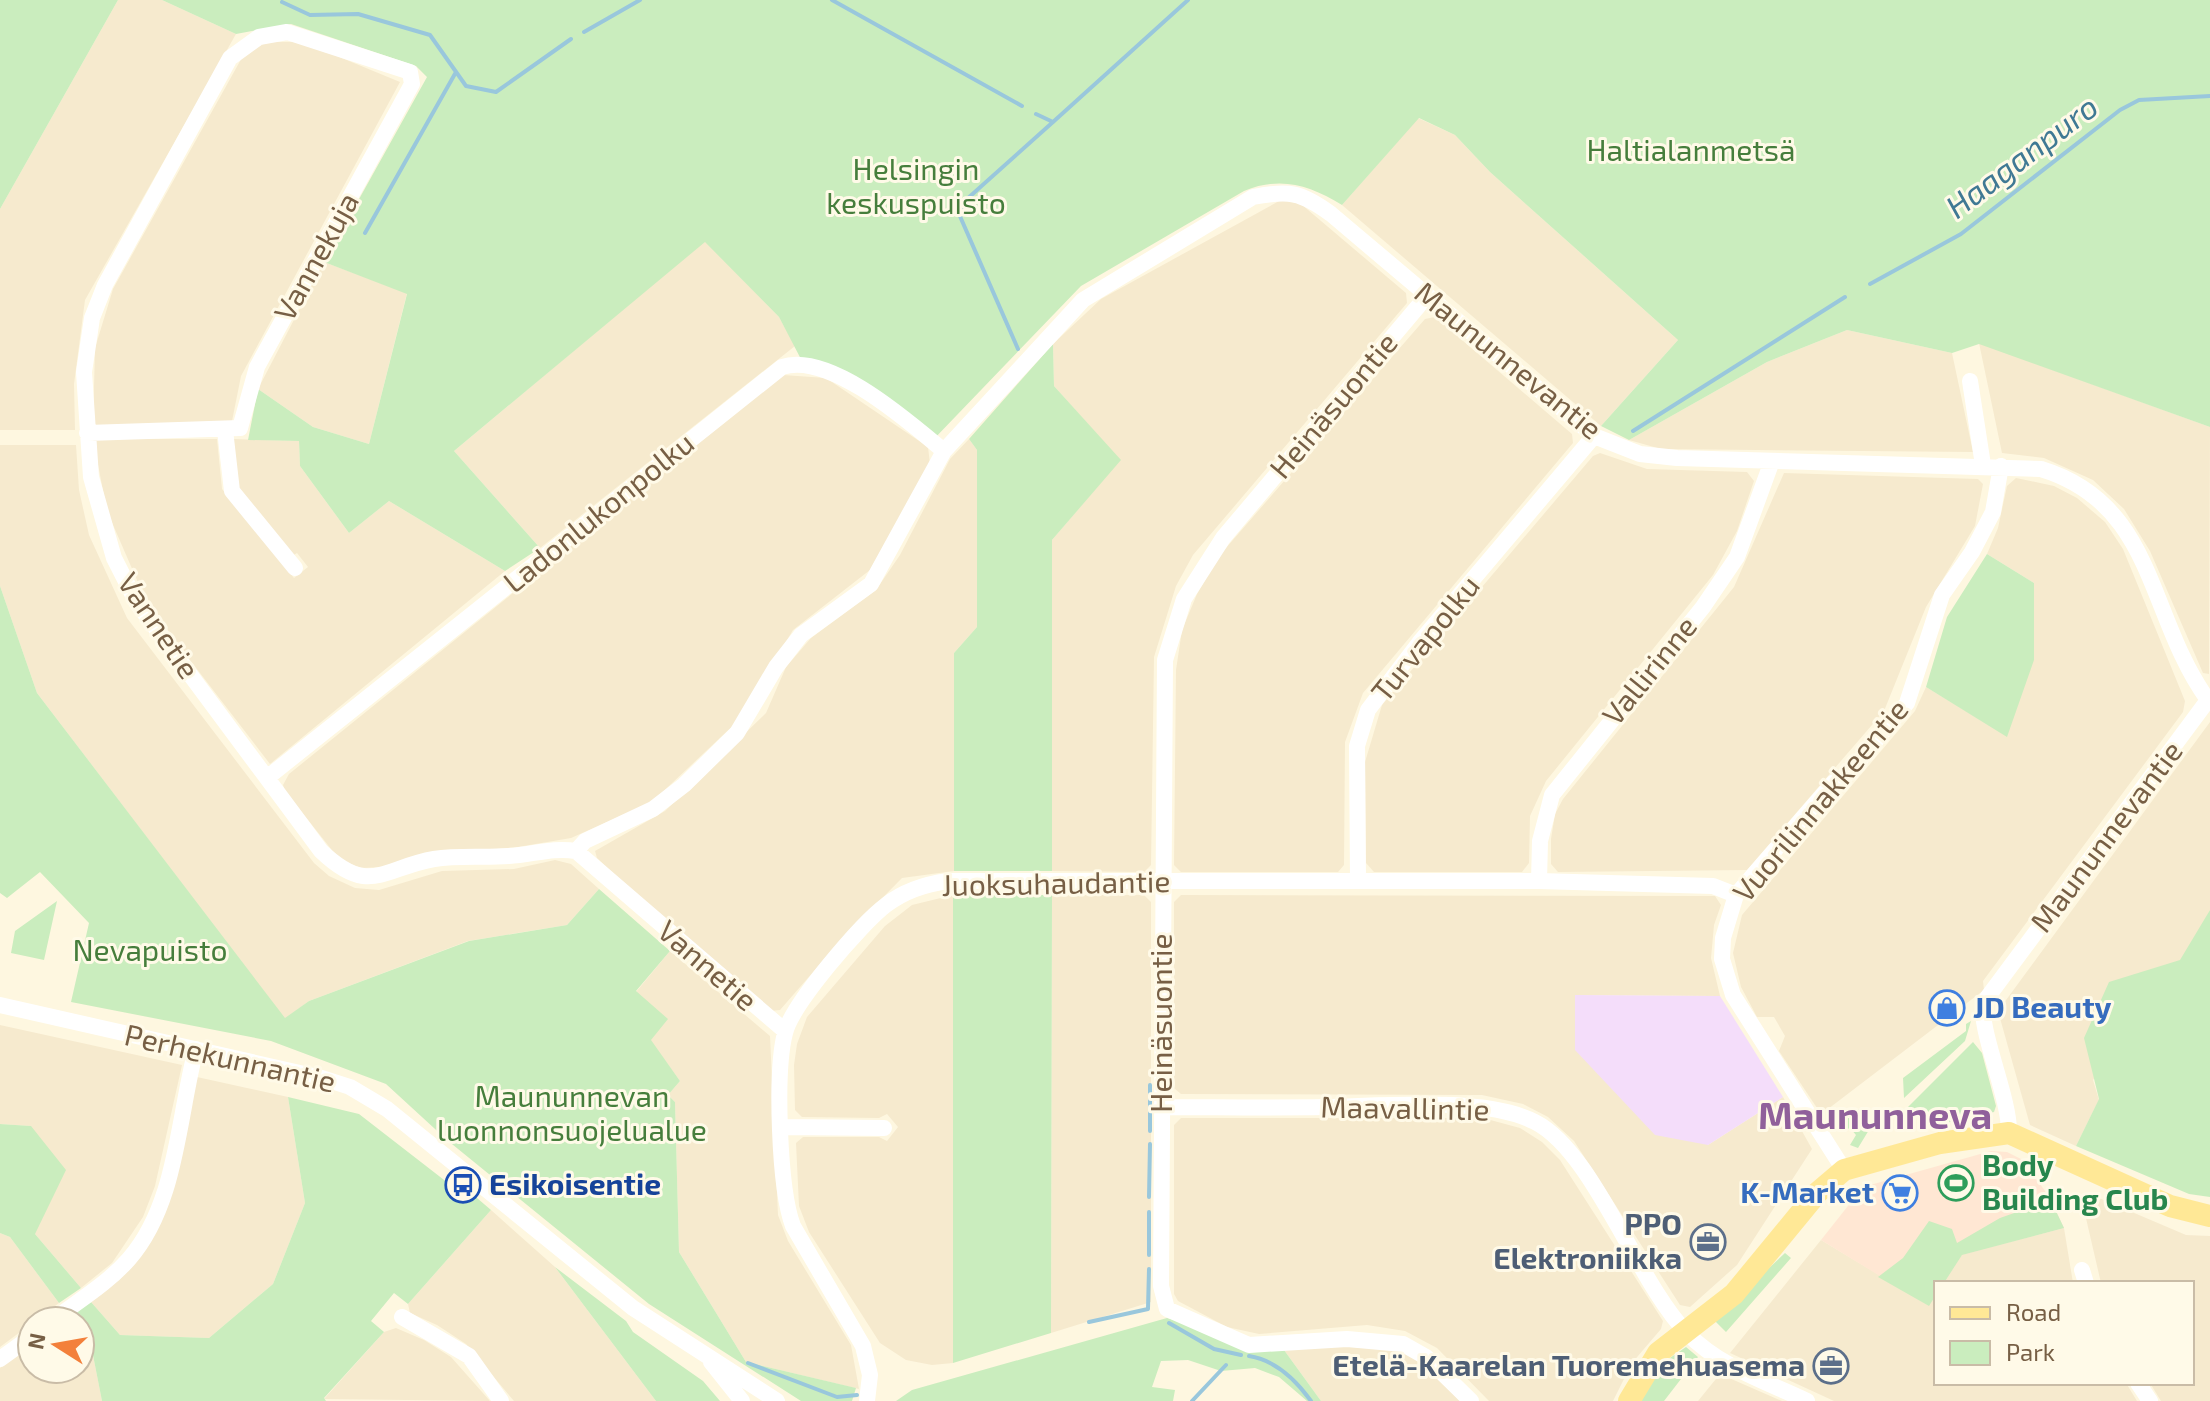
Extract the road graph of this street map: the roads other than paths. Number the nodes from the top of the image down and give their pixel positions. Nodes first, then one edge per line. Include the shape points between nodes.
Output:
1 (413, 76) joint
2 (1426, 297) junction
3 (1970, 381) dead end
4 (225, 430) junction
5 (87, 433) junction
6 (1594, 436) junction
7 (944, 451) junction
8 (1772, 461) junction
9 (1983, 465) junction
10 (2001, 466) junction
11 (295, 568) dead end
12 (2209, 701) edge
13 (268, 777) junction
14 (576, 851) junction
15 (1358, 881) junction
16 (1539, 881) junction
17 (1162, 882) junction
18 (1736, 895) junction
19 (0, 1005) edge
20 (785, 1031) junction
21 (196, 1049) junction
22 (1161, 1107) junction
23 (781, 1127) junction
24 (884, 1128) dead end
25 (2009, 1133) junction
26 (1844, 1170) junction
27 (2210, 1216) edge
28 (74, 1305) edge
29 (402, 1317) dead end
30 (1685, 1331) junction
31 (708, 1358) junction
32 (501, 1401) edge
33 (742, 1401) edge
34 (777, 1401) edge
35 (867, 1401) edge
36 (1471, 1401) edge
37 (1629, 1401) edge
38 (1807, 1401) edge

1 - 4 street, Vannekuja via 257,367 243,423 237,430
1 - 5 street, Vannetie via 299,33 259,37 230,58 105,285 84,356
2 - 6 street, Maununnevantie
2 - 7 street, Maununnevantie via 1311,199 1283,191 1253,197 1083,300
2 - 17 street, Heinäsuontie via 1223,538 1184,599 1165,660
3 - 9 street
4 - 5 street
4 - 11 street via 232,491
5 - 13 street, Vannetie via 94,495 125,583
6 - 8 street, Maununnevantie via 1640,454
6 - 15 street, Turvapolku via 1368,710 1357,746
7 - 13 street, Ladonlukonpolku via 841,377 803,363 782,367
7 - 14 street, Maununnevantie via 871,584 801,635 737,733 653,809 585,841
8 - 9 street, Maununnevantie
8 - 16 street, Vallirinne via 1737,557 1552,795 1540,841
9 - 10 street, Maununnevantie
10 - 12 street, Maununnevantie via 2062,476 2113,512 2135,545 2190,676
10 - 18 street, Vuorilinnakkeentie via 1993,512 1942,595 1907,703
12 - 25 street, Maununnevantie via 1984,1002 2009,1107
13 - 14 street, Vannetie via 321,851 342,869 364,877 392,874 434,859
14 - 20 street, Vannetie
15 - 16 street, Juoksuhaudantie
15 - 17 street, Juoksuhaudantie
16 - 18 street, Juoksuhaudantie via 1713,886
17 - 20 street, Juoksuhaudantie via 948,881 912,889 868,923 799,1004
17 - 22 street, Heinäsuontie
18 - 26 street, Vuorilinnakkeentie via 1722,959 1733,995
19 - 21 street, Perhekunnantie
20 - 23 street, Juoksuhaudantie
21 - 28 street via 154,1219 114,1275
21 - 31 street, Perhekunnantie via 322,1078 375,1101 633,1308
22 - 30 street, Maavallintie via 1454,1106 1506,1112 1538,1123 1587,1176
22 - 36 street, Heinäsuontie via 1161,1286 1167,1309 1249,1345 1347,1339 1403,1344 1426,1357
23 - 24 street
23 - 35 street, Juoksuhaudantie via 789,1217 863,1346 870,1375
25 - 26 main road via 1940,1143
25 - 27 main road via 2170,1206
26 - 30 main road via 1817,1193 1734,1294
29 - 32 street via 469,1356
30 - 37 main road via 1650,1363
30 - 38 street, Maavallintie via 1719,1360
31 - 33 street, Perhekunnantie
31 - 34 street, Perhekunnantie

